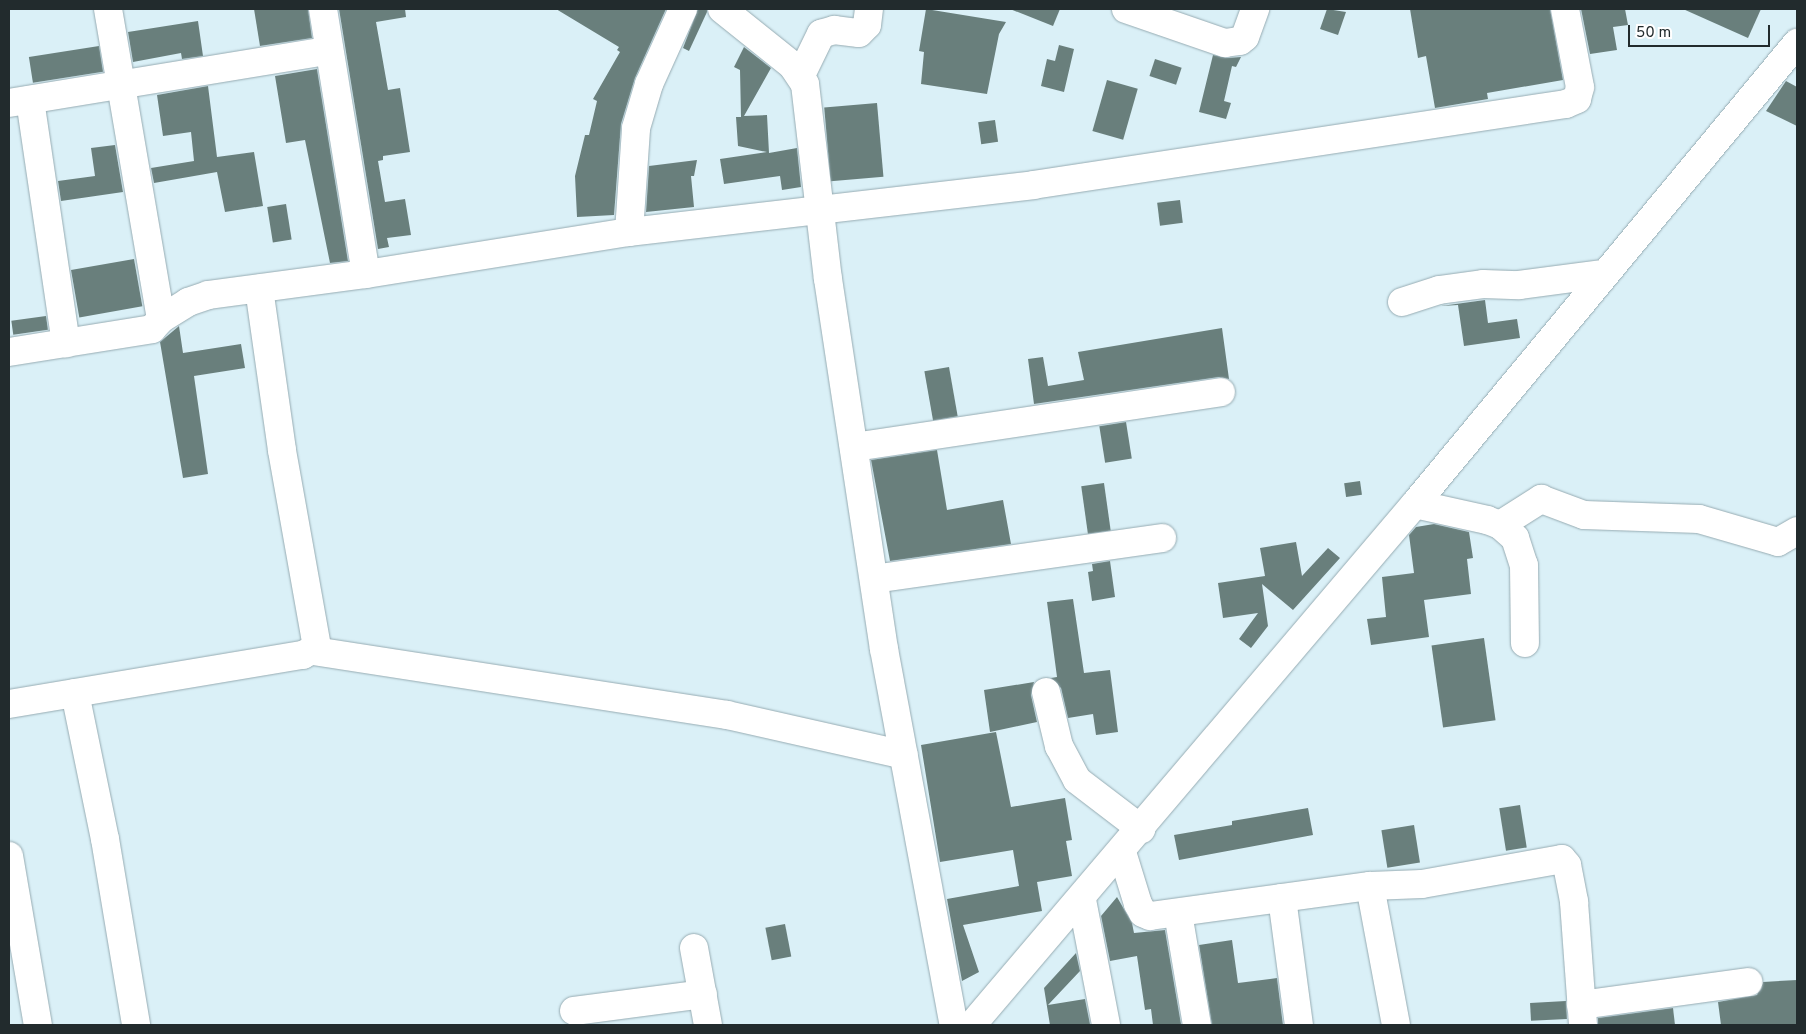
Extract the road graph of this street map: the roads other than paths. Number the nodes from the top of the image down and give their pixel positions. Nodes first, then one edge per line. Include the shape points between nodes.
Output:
1 (108, 9) edge
2 (323, 9) edge
3 (683, 9) edge
4 (722, 9) edge
5 (870, 9) edge
6 (1126, 9) edge
7 (1255, 9) edge
8 (1565, 9) edge
9 (1797, 43) edge
10 (328, 51) junction
11 (801, 75) junction
12 (120, 87) junction
13 (19, 101) edge
14 (821, 212) junction
15 (629, 232) junction
16 (366, 274) junction
17 (1603, 274) junction
18 (259, 289) junction
19 (1402, 302) dead end
20 (161, 319) junction
21 (66, 343) junction
22 (9, 352) edge
23 (1221, 392) dead end
24 (854, 447) junction
25 (1415, 504) junction
26 (1500, 525) junction
27 (1797, 531) edge
28 (1162, 538) dead end
29 (874, 580) junction
30 (1525, 643) dead end
31 (314, 651) junction
32 (1046, 692) dead end
33 (75, 693) junction
34 (9, 704) edge
35 (904, 755) junction
36 (1141, 829) junction
37 (1122, 852) junction
38 (9, 856) edge
39 (1370, 886) junction
40 (1282, 898) junction
41 (1082, 900) junction
42 (1178, 914) junction
43 (694, 948) dead end
44 (1748, 982) dead end
45 (703, 994) junction
46 (574, 1011) dead end
47 (1582, 1015) edge
48 (38, 1025) edge
49 (136, 1025) edge
50 (708, 1025) edge
51 (954, 1025) edge
52 (972, 1025) edge
53 (1106, 1025) edge
54 (1197, 1025) edge
55 (1299, 1025) edge
56 (1396, 1025) edge

1 - 12 street
2 - 10 street
3 - 15 street via 649,84 636,128
4 - 11 street
5 - 11 street via 867,25 859,33 834,30 821,34
6 - 7 street via 1225,43 1245,37
8 - 14 street via 1580,87 1573,102 1034,185
9 - 17 street
10 - 12 street
10 - 16 street
11 - 14 street via 807,96
12 - 13 street
12 - 20 street
13 - 21 street
14 - 15 street
14 - 24 street via 829,288
15 - 16 street
16 - 18 street
17 - 19 street via 1519,285 1483,284 1439,290
17 - 25 street
18 - 20 street via 196,298
18 - 31 street via 282,450 317,644
20 - 21 street via 158,325 143,332
21 - 22 street
23 - 24 street
24 - 29 street
25 - 26 street
25 - 36 street
26 - 27 street via 1541,499 1584,515 1699,520 1778,542
26 - 30 street via 1515,538 1522,556
28 - 29 street
29 - 35 street
31 - 33 street
31 - 35 street via 727,715
32 - 36 street via 1059,746 1077,780
33 - 34 street
33 - 49 street via 105,839
35 - 51 street
36 - 37 street
37 - 41 street
37 - 42 street via 1143,913 1150,916
38 - 48 street
39 - 40 street
39 - 47 street via 1422,884 1564,861 1574,902
39 - 56 street
40 - 42 street
40 - 55 street
41 - 52 street
41 - 53 street
42 - 54 street
43 - 45 street
44 - 47 street
45 - 46 street
45 - 50 street

